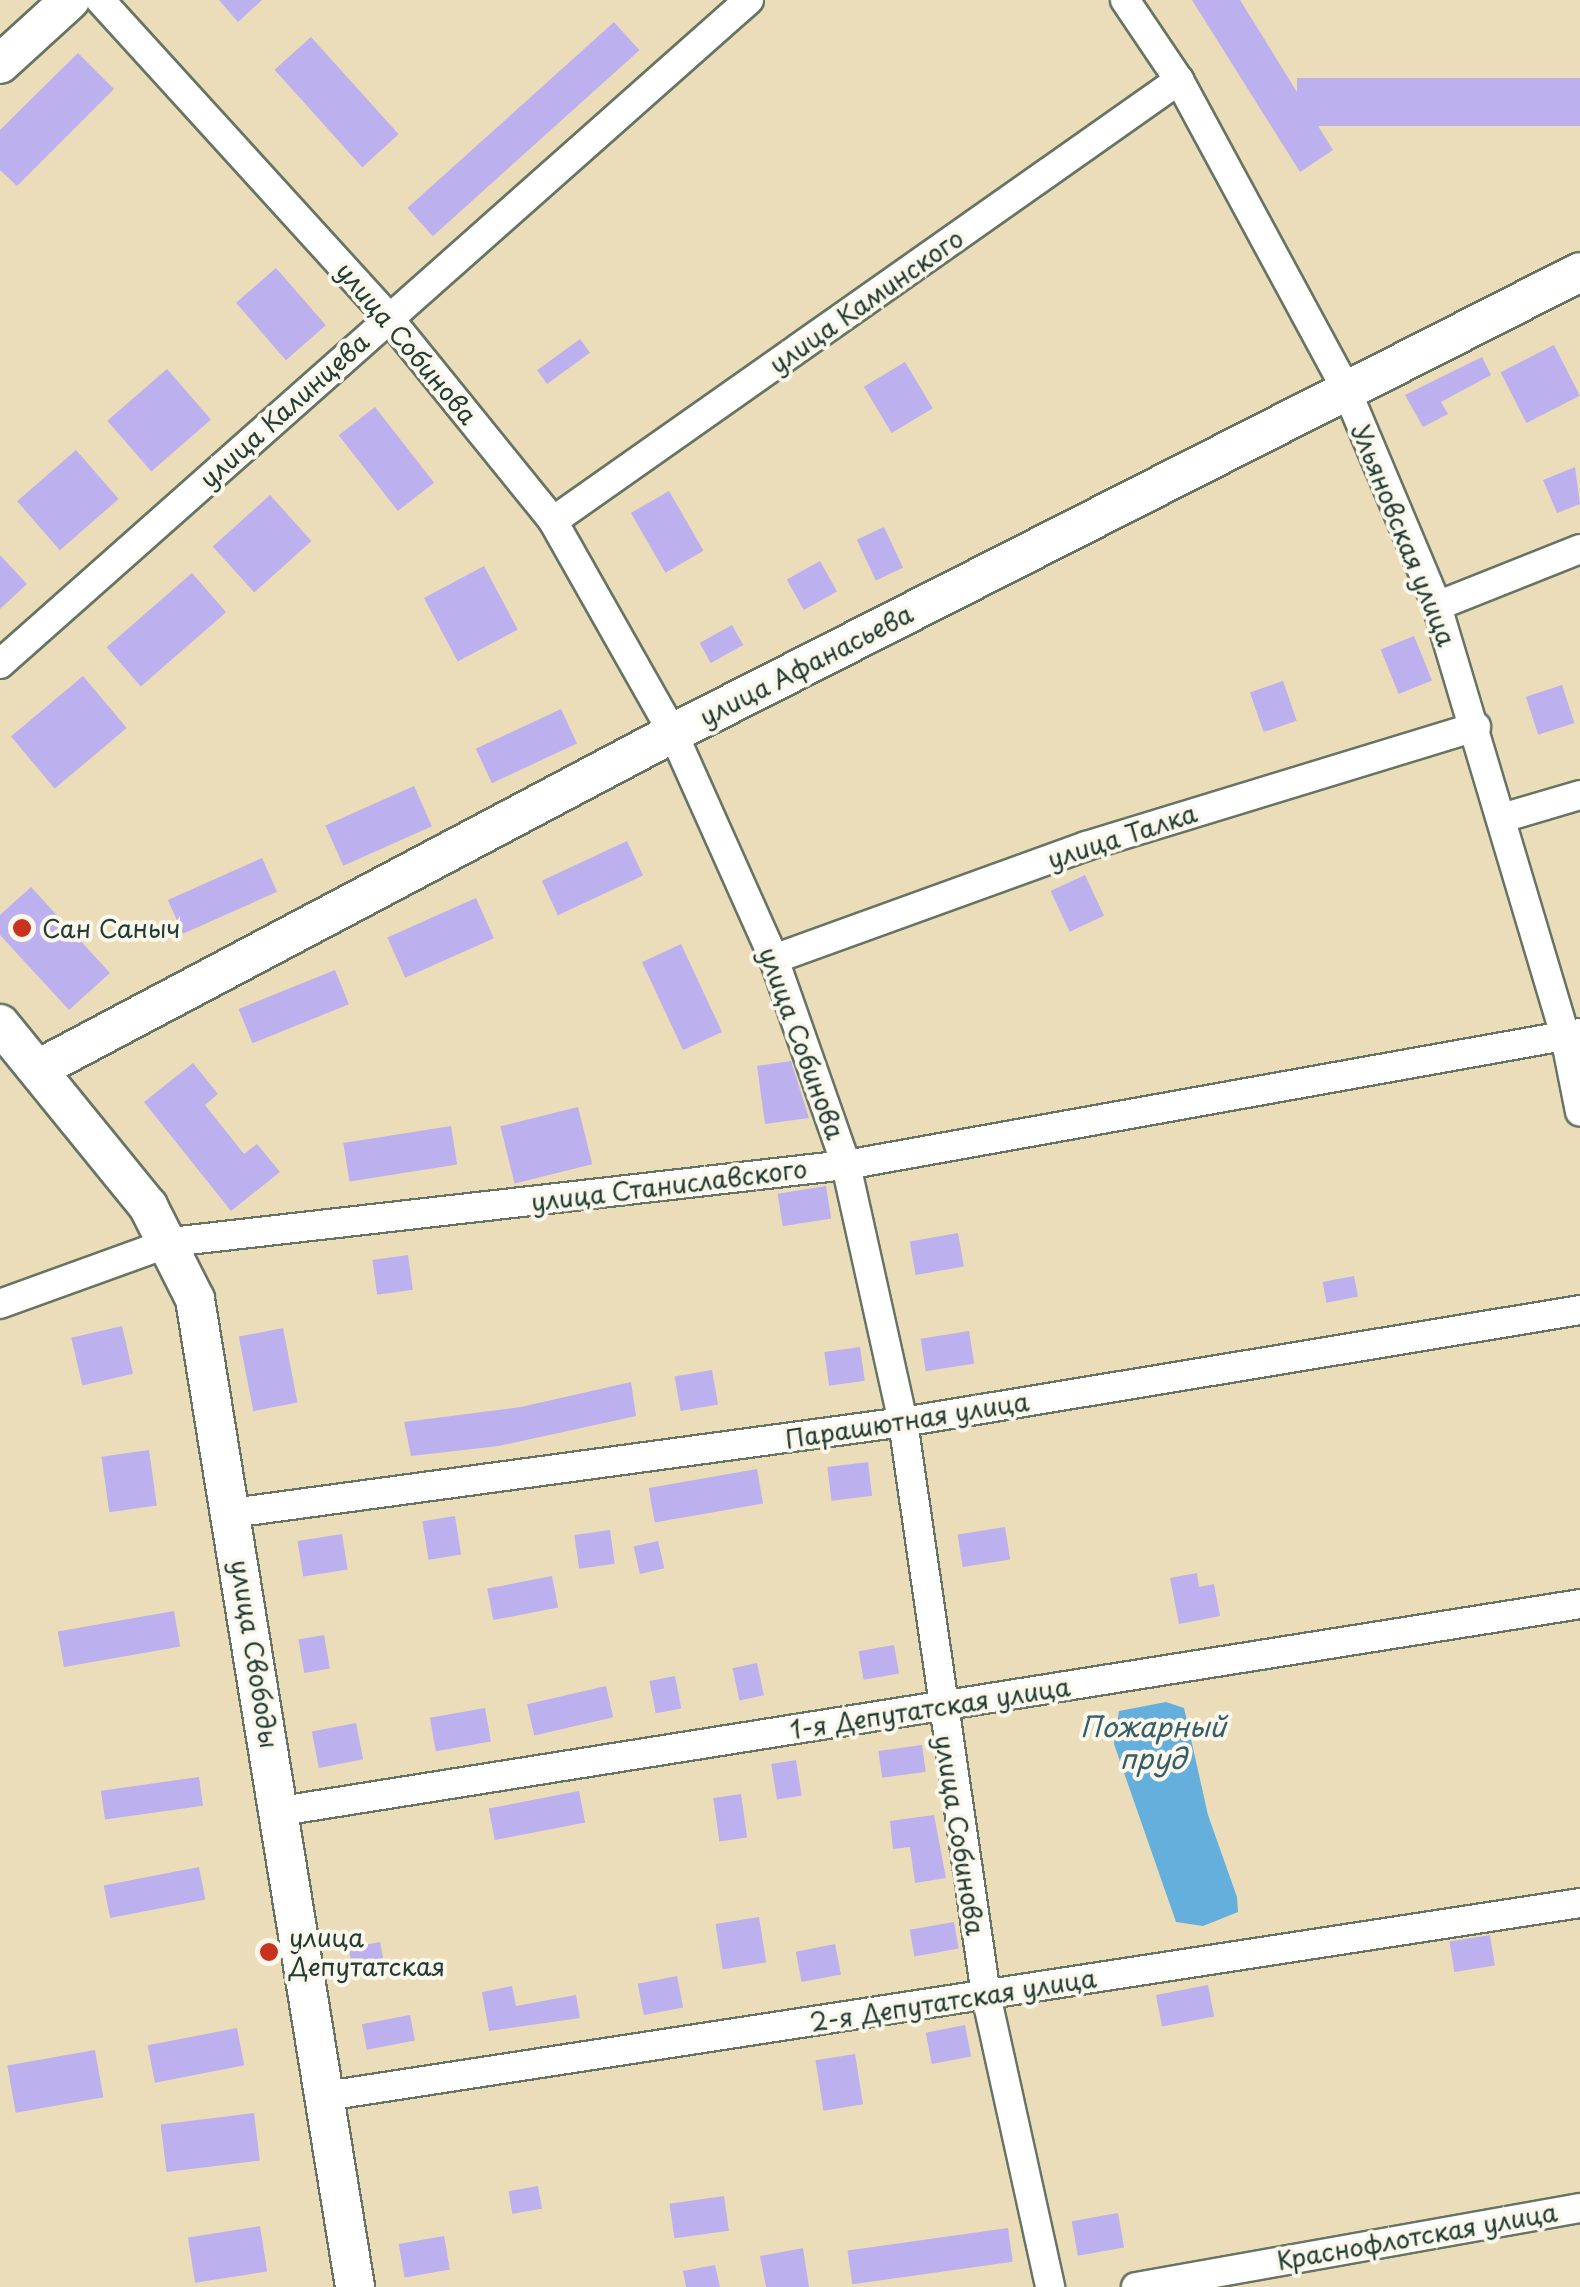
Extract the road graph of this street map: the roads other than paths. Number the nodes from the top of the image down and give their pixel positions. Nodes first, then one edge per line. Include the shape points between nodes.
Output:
1 (70, 0) edge
2 (100, 0) edge
3 (749, 0) edge
4 (1126, 0) edge
5 (0, 64) edge
6 (1179, 80) junction
7 (1580, 272) edge
8 (388, 317) junction
9 (1346, 389) junction
10 (553, 521) junction
11 (1580, 550) edge
12 (1438, 606) junction
13 (0, 664) edge
14 (1476, 727) junction
15 (673, 732) junction
16 (1580, 796) edge
17 (1502, 818) junction
18 (774, 959) junction
19 (0, 1024) edge
20 (1573, 1034) edge
21 (0, 1048) edge
22 (38, 1069) junction
23 (1580, 1112) edge
24 (846, 1165) junction
25 (171, 1242) junction
26 (0, 1304) edge
27 (1580, 1310) edge
28 (903, 1422) junction
29 (232, 1513) junction
30 (1580, 1604) edge
31 (940, 1707) junction
32 (280, 1811) junction
33 (1580, 1903) edge
34 (986, 1995) junction
35 (326, 2096) junction
36 (1580, 2208) edge
37 (355, 2287) edge
38 (1050, 2287) edge
39 (1136, 2287) edge

1 - 5 street
2 - 8 street, улица Собинова
3 - 8 street, улица Калинцева
4 - 6 street, Ульяновская улица
6 - 9 street, Ульяновская улица
6 - 10 street, улица Каминского
7 - 9 street, улица Афанасьева
8 - 10 street, улица Собинова
8 - 13 street, улица Калинцева
9 - 12 street, Ульяновская улица
9 - 15 street, улица Афанасьева
10 - 15 street, улица Собинова
11 - 12 street
12 - 14 street, Ульяновская улица
14 - 17 street, Ульяновская улица
14 - 18 street, улица Талка via 1086,846
15 - 18 street, улица Собинова
15 - 22 street, улица Афанасьева
16 - 17 street
17 - 20 street, Ульяновская улица
18 - 24 street, улица Собинова
19 - 22 street, улица Свободы
20 - 23 street, Ульяновская улица
20 - 24 street, улица Станиславского
21 - 22 street, улица Свободы via 10,1060
22 - 25 street, улица Свободы
24 - 25 street, улица Станиславского
24 - 28 street, улица Собинова
25 - 26 street, улица Станиславского
25 - 29 street, улица Свободы via 195,1300
27 - 28 street, Парашютная улица
28 - 29 street, Парашютная улица
28 - 31 street, улица Собинова
29 - 32 street, улица Свободы
30 - 31 street, 1-я Депутатская улица
31 - 32 street, 1-я Депутатская улица
31 - 34 street, улица Собинова
32 - 35 street, улица Свободы
33 - 34 street, 2-я Депутатская улица
34 - 35 street, 2-я Депутатская улица
34 - 38 street, улица Собинова
35 - 37 street, улица Свободы
36 - 39 street, Краснофлотская улица

